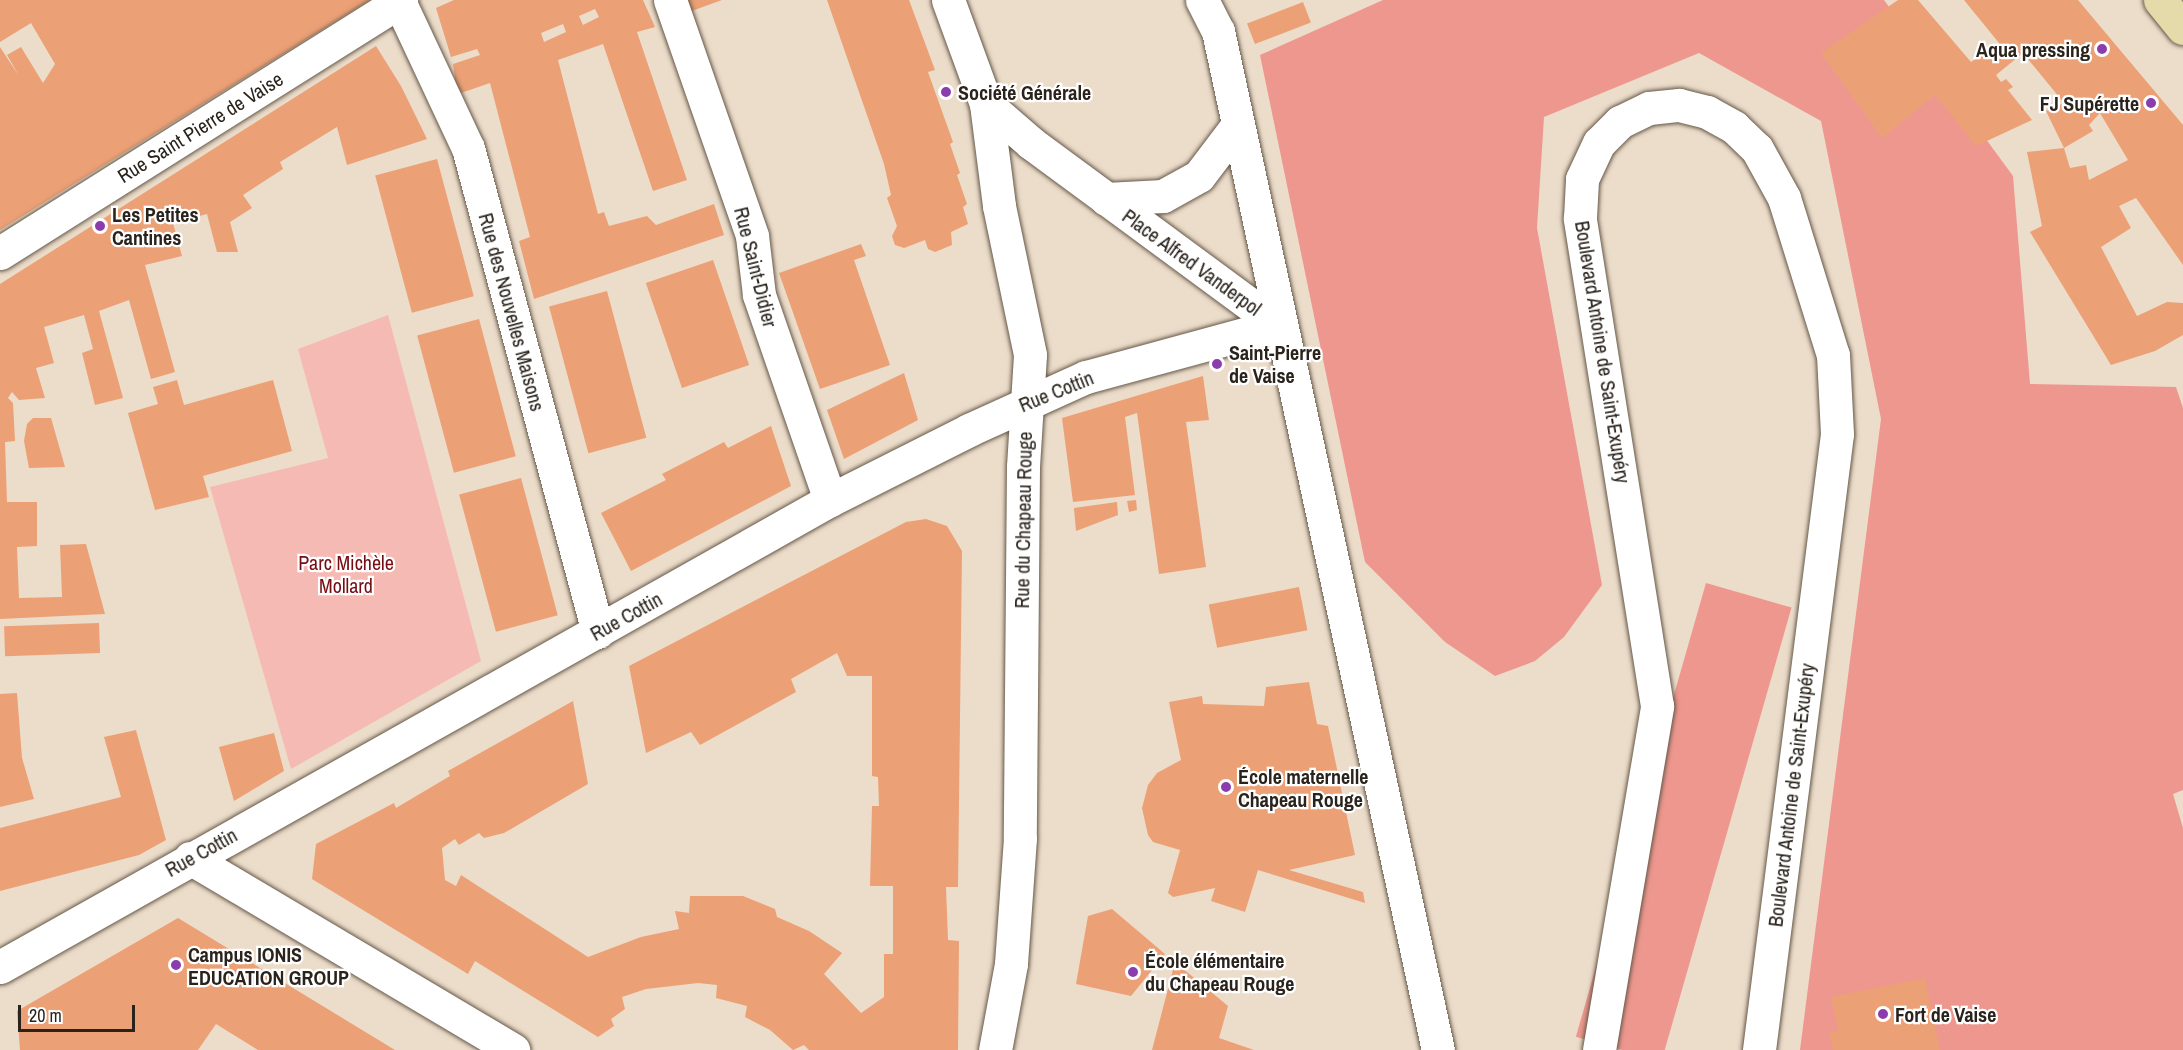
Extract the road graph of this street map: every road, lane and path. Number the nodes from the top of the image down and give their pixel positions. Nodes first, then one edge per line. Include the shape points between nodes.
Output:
1 (670, 0) edge
2 (948, 0) edge
3 (1202, 0) edge
4 (2160, 0) edge
5 (400, 1) edge
6 (2183, 28) edge
7 (986, 104) junction
8 (1237, 126) junction
9 (1106, 199) junction
10 (0, 253) edge
11 (1278, 325) junction
12 (1025, 404) junction
13 (830, 500) junction
14 (598, 632) junction
15 (190, 858) junction
16 (0, 967) edge
17 (513, 1050) edge
18 (995, 1050) edge
19 (1438, 1050) edge
20 (1599, 1050) edge
21 (1759, 1050) edge

1 - 13 street, Rue Saint-Didier via 752,236 759,295
2 - 7 street, Rue du Chapeau Rouge
3 - 8 street via 1218,31
4 - 6 main road
5 - 10 street, Rue Saint Pierre de Vaise
5 - 14 street, Rue des Nouvelles Maisons via 468,148
7 - 9 street, Place Alfred Vanderpol
7 - 12 street, Rue du Chapeau Rouge via 999,206 1030,355
8 - 9 street, Place Alfred Vanderpol via 1199,176 1162,196
8 - 11 street
9 - 11 street, Place Alfred Vanderpol
11 - 12 street, Rue Cottin via 1086,377
11 - 19 street via 1328,525
12 - 13 street, Rue Cottin
12 - 18 street, Rue du Chapeau Rouge via 1020,838 1011,964
13 - 14 street, Rue Cottin
14 - 15 street, Rue Cottin
15 - 16 street, Rue Cottin
15 - 17 street
20 - 21 street, Boulevard Antoine de Saint-Exupéry via 1657,705 1580,218 1582,179 1599,143 1620,122 1649,108 1679,105 1707,112 1734,127 1756,149 1784,198 1833,355 1837,434

